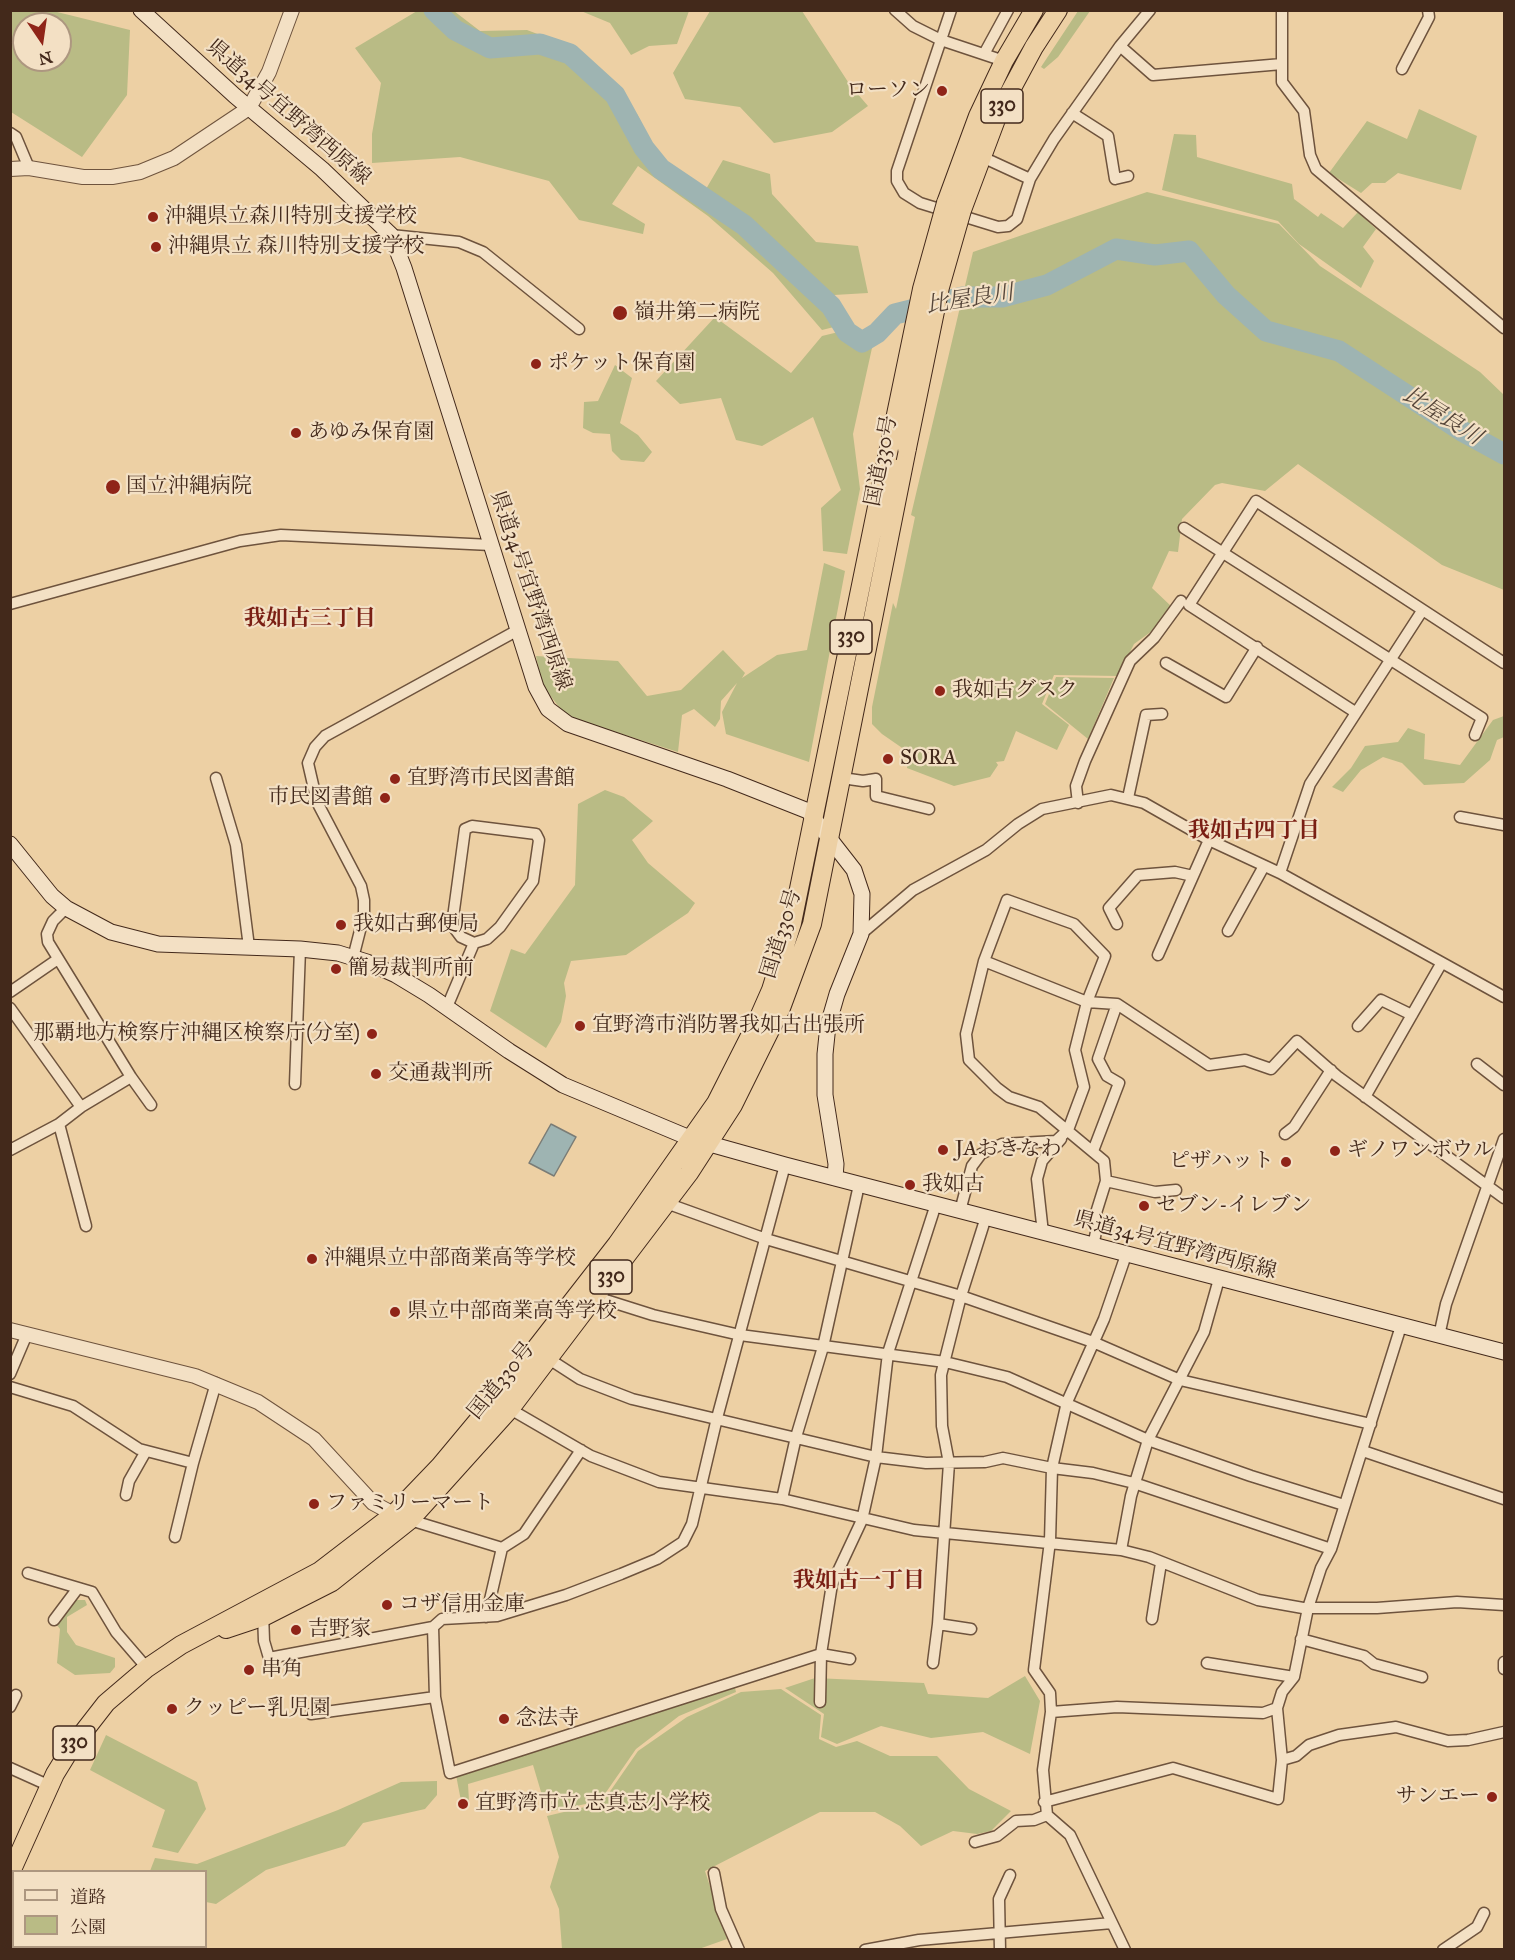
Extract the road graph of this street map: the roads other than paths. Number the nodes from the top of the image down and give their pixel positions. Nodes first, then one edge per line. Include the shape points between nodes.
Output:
1 (141, 10) edge
2 (292, 10) edge
3 (895, 10) edge
4 (951, 10) edge
5 (1008, 10) edge
6 (1034, 10) edge
7 (1058, 10) edge
8 (1150, 10) edge
9 (1282, 10) edge
10 (1428, 10) edge
11 (941, 40) junction
12 (1120, 46) junction
13 (984, 54) junction
14 (1004, 61) junction
15 (1282, 64) junction
16 (1402, 69) dead end
17 (249, 108) junction
18 (1072, 113) junction
19 (10, 133) edge
20 (980, 156) junction
21 (29, 168) junction
22 (10, 169) edge
23 (1128, 176) dead end
24 (1030, 178) junction
25 (954, 206) junction
26 (391, 236) junction
27 (1504, 328) edge
28 (579, 329) dead end
29 (1184, 528) dead end
30 (491, 544) junction
31 (1223, 554) junction
32 (1181, 601) dead end
33 (10, 604) edge
34 (1422, 611) junction
35 (518, 630) junction
36 (1257, 647) junction
37 (1390, 660) junction
38 (1166, 663) dead end
39 (1504, 663) edge
40 (1355, 712) junction
41 (1162, 714) dead end
42 (1474, 735) dead end
43 (216, 778) dead end
44 (842, 778) junction
45 (1128, 798) junction
46 (1077, 803) junction
47 (928, 809) dead end
48 (815, 816) junction
49 (1460, 817) dead end
50 (1504, 825) edge
51 (831, 837) junction
52 (1209, 840) junction
53 (12, 849) edge
54 (1264, 866) junction
55 (1280, 873) junction
56 (1193, 876) junction
57 (66, 908) junction
58 (1117, 924) dead end
59 (1228, 931) dead end
60 (861, 934) junction
61 (474, 943) junction
62 (249, 947) junction
63 (300, 949) junction
64 (1158, 955) dead end
65 (353, 958) junction
66 (58, 959) junction
67 (984, 961) junction
68 (1441, 964) junction
69 (10, 992) edge
70 (1504, 997) edge
71 (1087, 1002) junction
72 (1117, 1004) junction
73 (447, 1007) junction
74 (10, 1008) edge
75 (1412, 1015) junction
76 (1358, 1026) dead end
77 (1477, 1064) dead end
78 (1330, 1070) junction
79 (131, 1077) junction
80 (295, 1084) dead end
81 (1504, 1085) edge
82 (1365, 1097) junction
83 (151, 1105) dead end
84 (81, 1107) junction
85 (60, 1124) junction
86 (1066, 1133) junction
87 (1285, 1134) dead end
88 (701, 1141) junction
89 (1503, 1144) edge
90 (10, 1150) edge
91 (1093, 1151) junction
92 (785, 1165) junction
93 (835, 1178) junction
94 (1106, 1181) junction
95 (859, 1185) junction
96 (1487, 1186) junction
97 (1176, 1190) dead end
98 (1504, 1198) edge
99 (666, 1203) junction
100 (936, 1204) junction
101 (960, 1211) junction
102 (986, 1217) junction
103 (86, 1226) dead end
104 (1043, 1233) junction
105 (766, 1239) junction
106 (1093, 1246) junction
107 (1126, 1255) junction
108 (841, 1262) junction
109 (1219, 1279) junction
110 (911, 1283) junction
111 (596, 1296) junction
112 (961, 1296) junction
113 (1401, 1326) junction
114 (10, 1330) edge
115 (27, 1334) junction
116 (740, 1335) junction
117 (1439, 1336) junction
118 (1093, 1342) junction
119 (823, 1347) junction
120 (1504, 1352) edge
121 (888, 1353) junction
122 (549, 1359) junction
123 (945, 1362) junction
124 (10, 1374) edge
125 (1180, 1380) junction
126 (216, 1383) junction
127 (10, 1387) edge
128 (1066, 1402) junction
129 (510, 1410) junction
130 (717, 1418) junction
131 (1371, 1424) junction
132 (796, 1437) junction
133 (1148, 1440) junction
134 (581, 1450) junction
135 (146, 1451) junction
136 (1363, 1451) junction
137 (876, 1457) junction
138 (193, 1463) junction
139 (950, 1463) junction
140 (1052, 1468) junction
141 (1134, 1483) junction
142 (699, 1489) junction
143 (126, 1495) dead end
144 (782, 1499) junction
145 (1504, 1499) edge
146 (1344, 1505) junction
147 (401, 1518) junction
148 (862, 1520) junction
149 (943, 1533) junction
150 (175, 1537) dead end
151 (1050, 1541) junction
152 (502, 1548) junction
153 (1331, 1549) junction
154 (1121, 1550) junction
155 (1161, 1563) junction
156 (28, 1574) dead end
157 (78, 1588) junction
158 (1504, 1605) edge
159 (1308, 1608) junction
160 (261, 1609) junction
161 (486, 1617) junction
162 (1152, 1619) dead end
163 (54, 1620) dead end
164 (938, 1624) junction
165 (433, 1627) junction
166 (971, 1629) dead end
167 (1301, 1640) junction
168 (821, 1654) junction
169 (850, 1659) dead end
170 (1504, 1662) edge
171 (933, 1663) dead end
172 (1207, 1663) dead end
173 (147, 1668) junction
174 (1504, 1669) edge
175 (1294, 1677) junction
176 (1422, 1677) dead end
177 (16, 1695) dead end
178 (435, 1697) junction
179 (820, 1702) dead end
180 (10, 1707) edge
181 (1277, 1708) junction
182 (1051, 1712) junction
183 (311, 1714) dead end
184 (1504, 1732) edge
185 (1282, 1760) junction
186 (10, 1768) edge
187 (50, 1786) junction
188 (1044, 1802) junction
189 (1047, 1815) junction
190 (975, 1842) dead end
191 (714, 1873) dead end
192 (10, 1874) edge
193 (1010, 1875) dead end
194 (1484, 1913) dead end
195 (1112, 1923) junction
196 (1000, 1933) junction
197 (919, 1945) edge
198 (739, 1950) edge
199 (865, 1950) edge
200 (1000, 1950) edge
201 (1125, 1950) edge
202 (1443, 1950) edge

1 - 17 main road, 県道34号宜野湾西原線
2 - 17 street via 269,72
3 - 11 street via 913,26
4 - 11 street
5 - 13 street
6 - 14 highway, 国道330号 / 330
7 - 20 highway, 国道330号 / 330 via 1015,81
8 - 12 street
9 - 15 street
10 - 16 street via 1429,17
11 - 13 street
11 - 24 street via 897,171 897,181 904,193 920,202 998,227 1008,226 1017,219
12 - 15 street via 1153,75
12 - 18 street
13 - 14 street
14 - 25 highway, 国道330号 / 330 via 964,147
15 - 27 street via 1282,82 1304,111 1310,155 1316,169
17 - 21 street via 174,158 140,172 83,177
17 - 26 main road, 県道34号宜野湾西原線 via 338,183
18 - 23 street via 1108,136 1115,179
18 - 24 street
19 - 21 street via 16,137
20 - 24 street
20 - 25 highway, 国道330号 / 330
21 - 22 street
25 - 44 highway, 国道330号 / 330, bridge
25 - 48 highway, 国道330号 / 330, bridge via 922,289
26 - 28 street via 459,242 483,252
26 - 30 main road, 県道34号宜野湾西原線
29 - 31 street
30 - 33 street via 281,535 240,541
30 - 35 main road, 県道34号宜野湾西原線
31 - 34 street via 1256,501
31 - 36 street via 1189,606
31 - 37 street
32 - 46 street via 1154,638 1130,661 1085,761 1076,786
34 - 37 street
34 - 39 street
35 - 48 main road, 県道34号宜野湾西原線 via 543,702 568,724 727,779
35 - 65 street via 325,736 315,747 309,763 317,801 361,886 364,900
36 - 38 street via 1226,697
36 - 40 street
37 - 40 street
37 - 42 street via 1482,718
40 - 55 street via 1310,784
41 - 45 street via 1146,716
43 - 62 street via 236,845
44 - 47 street via 876,780 876,796
44 - 51 highway, 国道330号 / 330
45 - 46 street via 1111,795
45 - 52 street
46 - 60 street via 1042,809 986,849 913,890
48 - 51 main road, 県道34号宜野湾西原線
48 - 88 highway, 国道330号 / 330 via 792,923 771,990
49 - 50 street
51 - 60 main road, 県道34号宜野湾西原線 via 858,879 863,900
51 - 88 highway, 国道330号 / 330 via 812,924 781,1008 758,1057
52 - 54 street
52 - 56 street
53 - 57 main road, 県道34号宜野湾西原線
54 - 55 street
54 - 59 street
55 - 68 street
56 - 58 street via 1175,872 1138,875 1109,908
56 - 64 street
57 - 62 main road, 県道34号宜野湾西原線 via 111,932 136,939 180,946
57 - 66 street via 47,934
60 - 93 main road, 県道34号宜野湾西原線 via 828,1025 825,1095
61 - 61 street via 461,937 452,925 465,829 472,826 536,834 539,840 533,881 500,927 487,939
61 - 73 street
62 - 63 main road, 県道34号宜野湾西原線
63 - 65 main road, 県道34号宜野湾西原線
63 - 80 street
65 - 73 main road, 県道34号宜野湾西原線 via 396,975
66 - 69 street
66 - 79 street
67 - 71 street
67 - 71 street via 1007,900 1074,924 1105,956
67 - 86 street via 966,1034 969,1060 1009,1097 1039,1107
68 - 70 street
68 - 75 street
71 - 72 street
71 - 86 street via 1075,1050 1084,1087
72 - 78 street via 1209,1065 1245,1060 1270,1070 1297,1041
72 - 91 street via 1098,1059 1107,1076 1119,1083
73 - 88 main road, 県道34号宜野湾西原線 via 563,1085
74 - 84 street
75 - 76 street via 1381,1000
75 - 82 street
77 - 81 street
78 - 82 street
78 - 87 street via 1294,1127
79 - 83 street
79 - 84 street
82 - 96 street
84 - 85 street
85 - 90 street
85 - 103 street
86 - 91 street
86 - 101 street via 1045,1144 1002,1144 981,1154 972,1166
86 - 104 street via 1042,1161 1037,1179
88 - 92 main road, 県道34号宜野湾西原線
88 - 99 highway, 国道330号 / 330
88 - 147 highway, 国道330号 / 330
89 - 96 street
91 - 94 street via 1104,1161
92 - 93 main road, 県道34号宜野湾西原線
92 - 105 street
93 - 95 main road, 県道34号宜野湾西原線
94 - 97 street via 1155,1192
94 - 106 street via 1096,1213
95 - 100 main road, 県道34号宜野湾西原線
95 - 108 street
96 - 98 street
96 - 117 street via 1446,1304
99 - 105 street
99 - 111 highway, 国道330号 / 330
100 - 101 main road, 県道34号宜野湾西原線
100 - 110 street
101 - 102 main road, 県道34号宜野湾西原線
102 - 104 main road, 県道34号宜野湾西原線
102 - 112 street
104 - 106 main road, 県道34号宜野湾西原線
105 - 108 street
105 - 116 street
106 - 107 main road, 県道34号宜野湾西原線
107 - 109 main road, 県道34号宜野湾西原線
107 - 118 street
108 - 110 street
108 - 119 street
109 - 113 main road, 県道34号宜野湾西原線
109 - 125 street via 1204,1332
110 - 112 street
110 - 121 street
111 - 116 street via 653,1316
111 - 122 highway, 国道330号 / 330
112 - 118 street
112 - 123 street
113 - 117 main road, 県道34号宜野湾西原線
113 - 131 street
114 - 115 street
115 - 124 street
115 - 126 street
116 - 119 street
116 - 130 street
117 - 120 main road, 県道34号宜野湾西原線
118 - 125 street
118 - 128 street
119 - 121 street
119 - 132 street
121 - 123 street
121 - 137 street
122 - 129 highway, 国道330号 / 330
122 - 130 street via 580,1379 632,1400
123 - 128 street via 1007,1377
123 - 139 street via 941,1402
125 - 131 street
125 - 133 street
126 - 138 street
126 - 147 street via 297,1426 328,1452 373,1503
127 - 135 street via 72,1407
128 - 133 street
128 - 140 street
129 - 134 street
129 - 147 highway, 国道330号 / 330
130 - 132 street
130 - 142 street
131 - 136 street
132 - 137 street
132 - 144 street
133 - 141 street
133 - 146 street
134 - 142 street via 659,1482
134 - 152 street via 524,1534
135 - 138 street
135 - 143 street via 129,1481
136 - 145 street
136 - 146 street
137 - 139 street
137 - 148 street
138 - 150 street
139 - 140 street via 1003,1458
139 - 149 street
140 - 141 street
140 - 151 street
141 - 153 street
141 - 154 street
142 - 144 street
142 - 161 street via 692,1524 683,1542 657,1559 566,1595
144 - 148 street
146 - 153 street
147 - 152 street
147 - 160 highway, 国道330号 / 330
148 - 149 street
148 - 168 street via 832,1584
149 - 151 street
149 - 164 street
151 - 154 street
151 - 182 street via 1034,1670 1050,1693
152 - 161 street
153 - 159 street
154 - 155 street
155 - 159 street via 1258,1600
155 - 162 street
156 - 157 street
157 - 163 street
157 - 173 street via 92,1592 116,1632
158 - 159 street via 1457,1602
159 - 167 street
160 - 165 street via 269,1658
160 - 173 highway, 国道330号 / 330 via 181,1645
161 - 165 street via 442,1619
164 - 166 street
164 - 171 street
165 - 178 street
167 - 175 street
167 - 176 street via 1364,1656 1374,1664
168 - 169 street
168 - 178 street via 450,1773
168 - 179 street
170 - 174 street
172 - 175 street
173 - 187 highway, 国道330号 / 330 via 106,1703 71,1748
175 - 181 street via 1282,1692
177 - 180 street
178 - 183 street
181 - 182 street via 1263,1713 1117,1707
181 - 185 street
182 - 188 street via 1043,1770
184 - 185 street via 1448,1741 1396,1727 1339,1736 1309,1745 1296,1756
185 - 188 street via 1278,1800 1173,1768
186 - 187 street
187 - 192 highway, 国道330号 / 330
188 - 189 street
189 - 190 street via 1016,1821 997,1836
189 - 195 street via 1070,1835
191 - 198 street via 721,1909
193 - 196 street via 999,1899
194 - 202 street via 1477,1927
195 - 196 street
195 - 201 street
196 - 197 street
196 - 200 street
197 - 199 street

